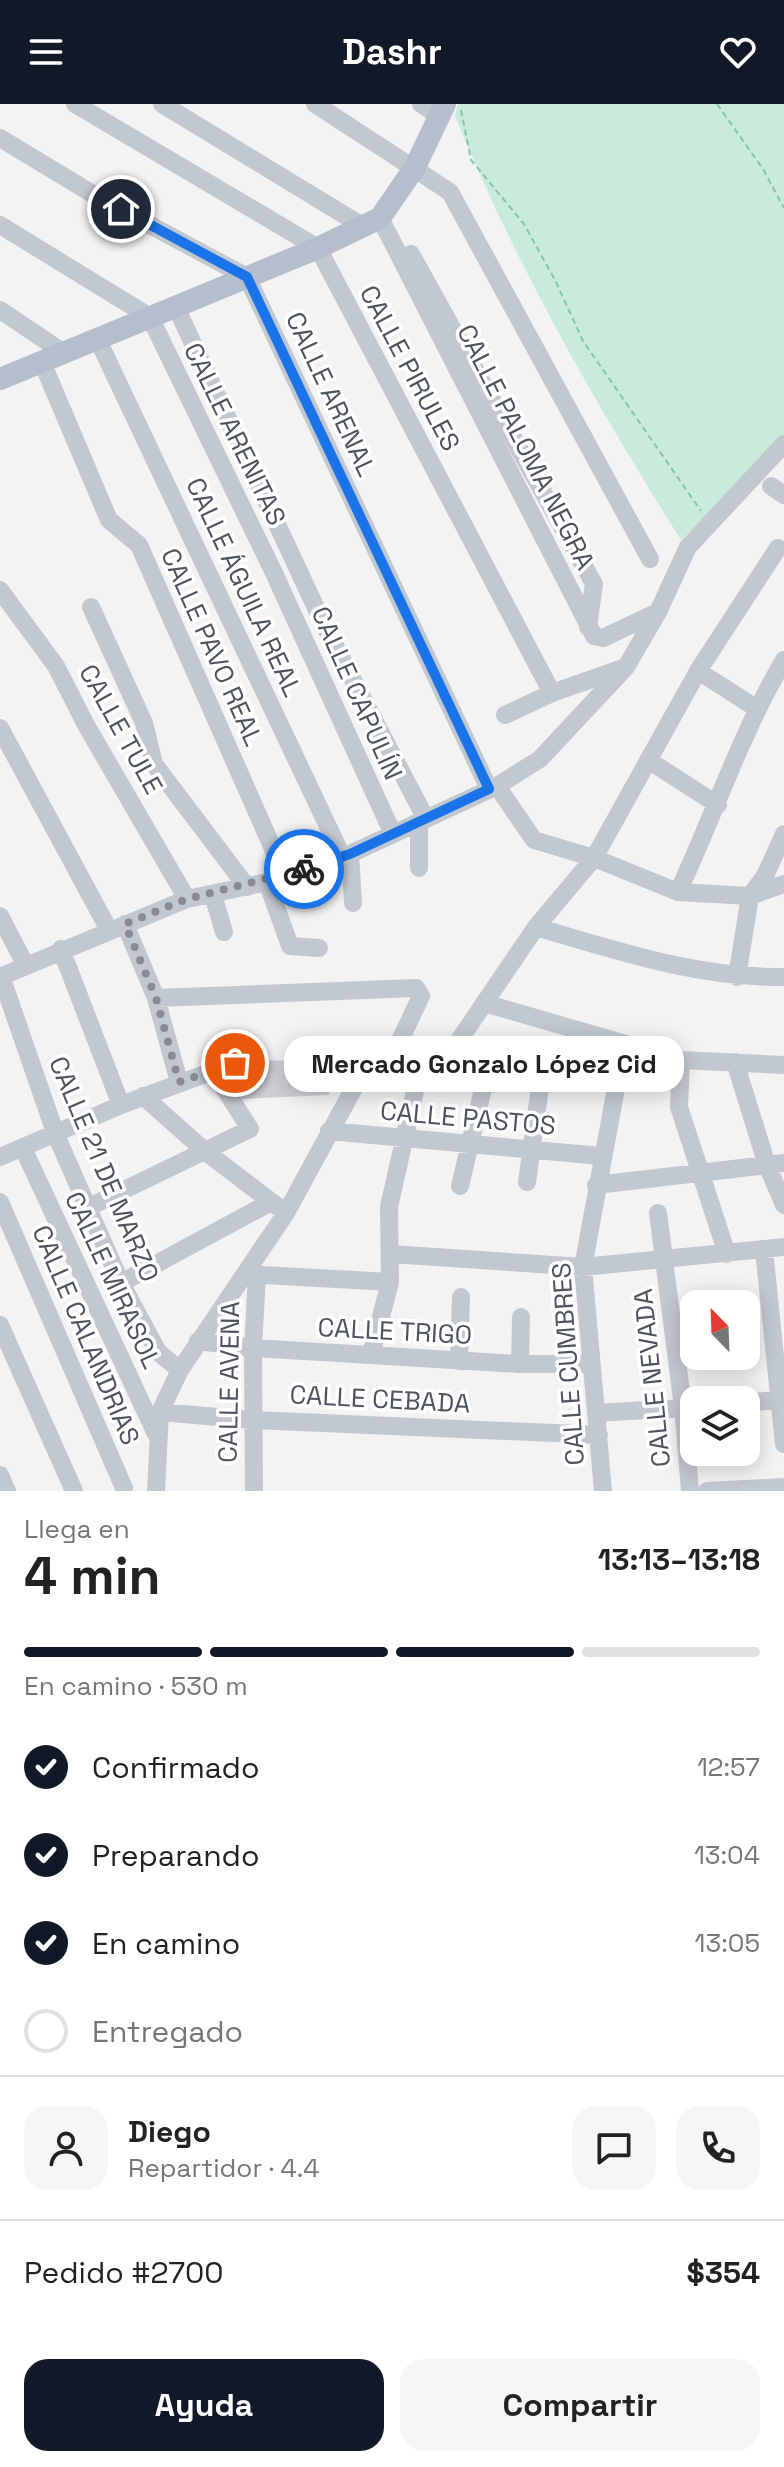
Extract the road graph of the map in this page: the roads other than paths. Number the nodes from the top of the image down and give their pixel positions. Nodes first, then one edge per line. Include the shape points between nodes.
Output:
1 (75, 104) edge
2 (162, 104) edge
3 (315, 104) edge
4 (421, 104) edge
5 (443, 110) edge
6 (0, 138) edge
7 (415, 167) junction
8 (376, 218) junction
9 (0, 225) edge
10 (318, 248) junction
11 (247, 277) junction
12 (176, 307) junction
13 (0, 310) edge
14 (150, 317) junction
15 (98, 340) junction
16 (64, 353) junction
17 (42, 362) junction
18 (0, 379) edge
19 (784, 444) edge
20 (778, 548) dead end
21 (650, 559) dead end
22 (274, 573) joint
23 (0, 590) edge
24 (91, 607) dead end
25 (658, 612) junction
26 (784, 660) edge
27 (626, 667) junction
28 (698, 671) junction
29 (552, 693) junction
30 (756, 708) junction
31 (505, 715) dead end
32 (0, 728) edge
33 (648, 760) junction
34 (493, 787) junction
35 (718, 805) junction
36 (423, 821) junction
37 (393, 834) junction
38 (784, 834) edge
39 (346, 855) junction
40 (594, 858) junction
41 (419, 868) dead end
42 (276, 879) junction
43 (784, 884) edge
44 (247, 887) junction
45 (678, 892) junction
46 (213, 895) junction
47 (750, 896) junction
48 (187, 899) junction
49 (353, 903) dead end
50 (0, 916) edge
51 (117, 927) junction
52 (536, 927) junction
53 (224, 932) dead end
54 (319, 948) dead end
55 (61, 949) junction
56 (25, 964) junction
57 (1, 976) edge
58 (737, 977) junction
59 (784, 977) edge
60 (156, 998) junction
61 (484, 1003) junction
62 (624, 1045) junction
63 (396, 1049) junction
64 (681, 1060) junction
65 (735, 1062) junction
66 (235, 1063) dead end
67 (783, 1066) edge
68 (441, 1067) junction
69 (212, 1069) junction
70 (487, 1072) junction
71 (179, 1082) junction
72 (143, 1096) junction
73 (121, 1105) junction
74 (329, 1131) junction
75 (56, 1135) junction
76 (404, 1139) junction
77 (467, 1144) junction
78 (23, 1148) junction
79 (532, 1150) junction
80 (206, 1152) junction
81 (601, 1156) junction
82 (0, 1157) edge
83 (776, 1164) edge
84 (701, 1173) junction
85 (527, 1182) dead end
86 (596, 1185) junction
87 (460, 1186) dead end
88 (0, 1202) edge
89 (271, 1202) junction
90 (784, 1205) edge
91 (89, 1207) junction
92 (286, 1213) junction
93 (658, 1213) dead end
94 (784, 1247) edge
95 (764, 1250) junction
96 (391, 1254) junction
97 (727, 1254) junction
98 (666, 1260) junction
99 (583, 1267) junction
100 (252, 1274) junction
101 (390, 1282) junction
102 (121, 1283) junction
103 (461, 1297) dead end
104 (521, 1317) dead end
105 (0, 1325) edge
106 (198, 1341) junction
107 (253, 1348) junction
108 (371, 1355) junction
109 (459, 1361) junction
110 (520, 1364) junction
111 (590, 1364) junction
112 (180, 1370) junction
113 (686, 1386) edge
114 (782, 1400) edge
115 (760, 1402) edge
116 (680, 1408) edge
117 (160, 1412) junction
118 (597, 1413) junction
119 (253, 1420) junction
120 (156, 1434) junction
121 (599, 1435) junction
122 (784, 1444) edge
123 (690, 1466) edge
124 (0, 1475) edge
125 (155, 1483) edge
126 (784, 1487) edge
127 (120, 1489) edge
128 (7, 1491) edge
129 (74, 1491) edge
130 (254, 1491) edge
131 (603, 1491) edge
132 (690, 1491) edge
133 (707, 1491) edge

1 - 10 street
2 - 8 street
3 - 7 street
4 - 5 street
5 - 7 main road
6 - 11 street
7 - 8 main road
7 - 21 street via 450,192
8 - 10 main road
8 - 25 street, CALLE PALOMA NEGRA via 588,627 600,639
9 - 14 street
10 - 11 main road
10 - 29 street, CALLE PIRULES
11 - 12 main road
11 - 34 street, CALLE ARENAL
12 - 14 main road
12 - 36 street via 323,623
13 - 16 street
14 - 15 main road
14 - 22 street, CALLE ARENITAS
15 - 16 main road
15 - 39 street, CALLE ÁGUILA REAL
16 - 17 main road
17 - 18 main road
17 - 42 street, CALLE PAVO REAL via 109,520 139,545
19 - 25 street via 688,547
20 - 28 street
22 - 37 street, CALLE CAPULÍN
23 - 48 street, CALLE TULE via 41,641
24 - 44 street via 144,723 154,764
25 - 27 street
26 - 30 street
27 - 29 street
27 - 34 street via 540,759
28 - 30 street
28 - 33 street
29 - 31 street
30 - 35 street
32 - 51 street
33 - 35 street
33 - 40 street
34 - 36 street
34 - 40 street, CALLE ARENAL via 534,840
35 - 45 street
36 - 37 street
36 - 41 street
37 - 39 street
38 - 47 street
39 - 42 street
39 - 49 street
40 - 45 street, CALLE ARENAL
40 - 52 street
42 - 44 street
42 - 54 street, CALLE PAVO REAL via 290,946
43 - 47 street
44 - 46 street
45 - 47 street, CALLE ARENAL
46 - 48 street
46 - 53 street
47 - 58 street
48 - 51 street
50 - 56 street
51 - 55 street
51 - 60 street
52 - 58 street via 652,961
52 - 61 street
55 - 56 street
55 - 73 street
56 - 57 street
57 - 75 street, CALLE 21 DE MARZO
58 - 59 street
60 - 63 street via 420,990
60 - 71 street
61 - 62 street
61 - 68 street
62 - 64 street
62 - 81 street, CALLE CUMBRES
63 - 68 street
63 - 74 street via 373,1053
64 - 65 street
64 - 84 street via 679,1107
65 - 67 street
65 - 83 street
66 - 69 street
68 - 70 street
68 - 76 street via 419,1076
69 - 71 street
69 - 80 street via 251,1127
70 - 77 street
70 - 79 street via 548,1081
71 - 72 street
72 - 73 street
72 - 80 street
73 - 75 street
74 - 76 street, CALLE PASTOS
74 - 92 street
75 - 78 street
75 - 91 street, CALLE 21 DE MARZO
76 - 77 street, CALLE PASTOS
76 - 96 street via 389,1207
77 - 79 street, CALLE PASTOS
77 - 87 street
78 - 82 street
78 - 120 street, CALLE MIRASOL
79 - 81 street, CALLE PASTOS
79 - 85 street
80 - 89 street
80 - 91 street
81 - 86 street, CALLE CUMBRES
83 - 84 street
83 - 90 street
84 - 86 street
84 - 97 street
86 - 99 street, CALLE CUMBRES
88 - 127 street, CALLE CALANDRIAS
89 - 92 street
89 - 102 street
91 - 102 street, CALLE 21 DE MARZO
92 - 100 street
93 - 98 street, CALLE NEVADA
94 - 95 street
95 - 97 street
95 - 114 street
96 - 99 street
96 - 101 street
97 - 98 street
98 - 99 street
98 - 113 street, CALLE NEVADA
99 - 111 street, CALLE CUMBRES
100 - 101 street
100 - 106 street
100 - 107 street, CALLE AVENA
101 - 108 street
102 - 112 street, CALLE 21 DE MARZO via 158,1352
103 - 109 street
104 - 110 street
105 - 129 street
106 - 107 street, CALLE TRIGO
106 - 112 street
107 - 108 street, CALLE TRIGO
107 - 119 street, CALLE AVENA
108 - 109 street, CALLE TRIGO
109 - 110 street, CALLE TRIGO
110 - 111 street, CALLE TRIGO
111 - 118 street, CALLE CUMBRES
112 - 117 street
114 - 115 street
114 - 122 street
116 - 118 street
117 - 119 street, CALLE CEBADA
117 - 120 street
118 - 121 street, CALLE CUMBRES
119 - 121 street, CALLE CEBADA
119 - 130 street, CALLE AVENA
120 - 125 street
121 - 131 street, CALLE CUMBRES
123 - 132 street, CALLE NEVADA
124 - 128 street
125 - 127 street
126 - 133 street

